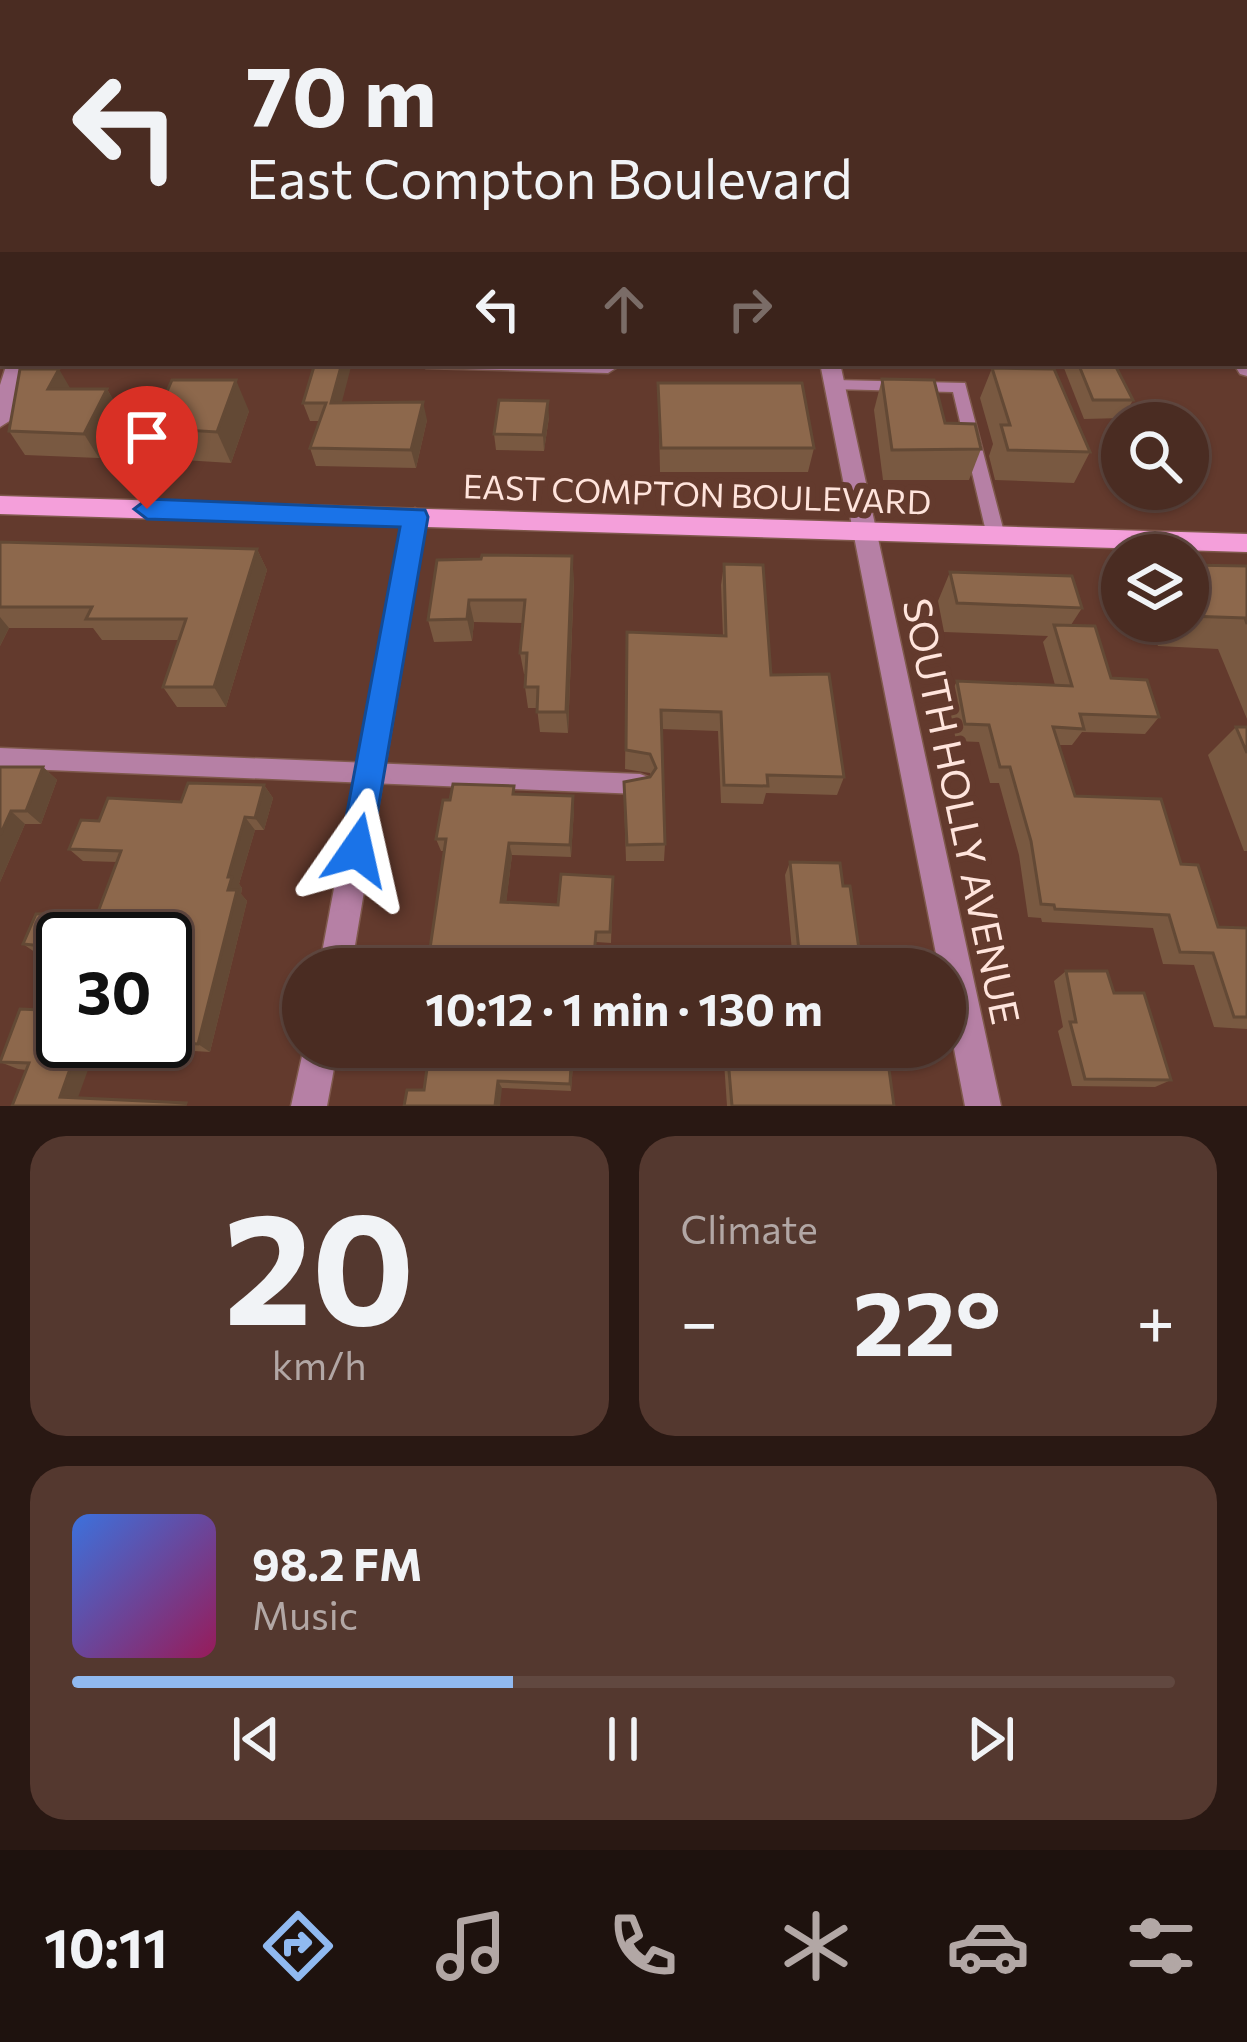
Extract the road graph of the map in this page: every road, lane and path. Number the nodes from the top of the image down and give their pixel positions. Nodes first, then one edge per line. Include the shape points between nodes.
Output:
1 (535, 366) edge
2 (608, 368) dead end
3 (10, 373) edge
4 (833, 374) edge
5 (1, 412) edge
6 (0, 505) edge
7 (415, 517) junction
8 (866, 532) junction
9 (996, 536) junction
10 (1247, 543) edge
11 (0, 758) edge
12 (372, 771) junction
13 (640, 784) edge
14 (339, 948) edge
15 (316, 1068) edge
16 (310, 1106) edge
17 (983, 1106) edge

1 - 2 lane
3 - 5 street
4 - 8 street, SOUTH HOLLY AVENUE
4 - 9 lane via 960,387
6 - 7 main road, EAST COMPTON BOULEVARD
7 - 8 main road, EAST COMPTON BOULEVARD
7 - 12 street
8 - 9 main road, EAST COMPTON BOULEVARD
8 - 17 street, SOUTH HOLLY AVENUE
9 - 10 main road, EAST COMPTON BOULEVARD
11 - 12 lane
12 - 13 lane
12 - 14 street
15 - 16 street

